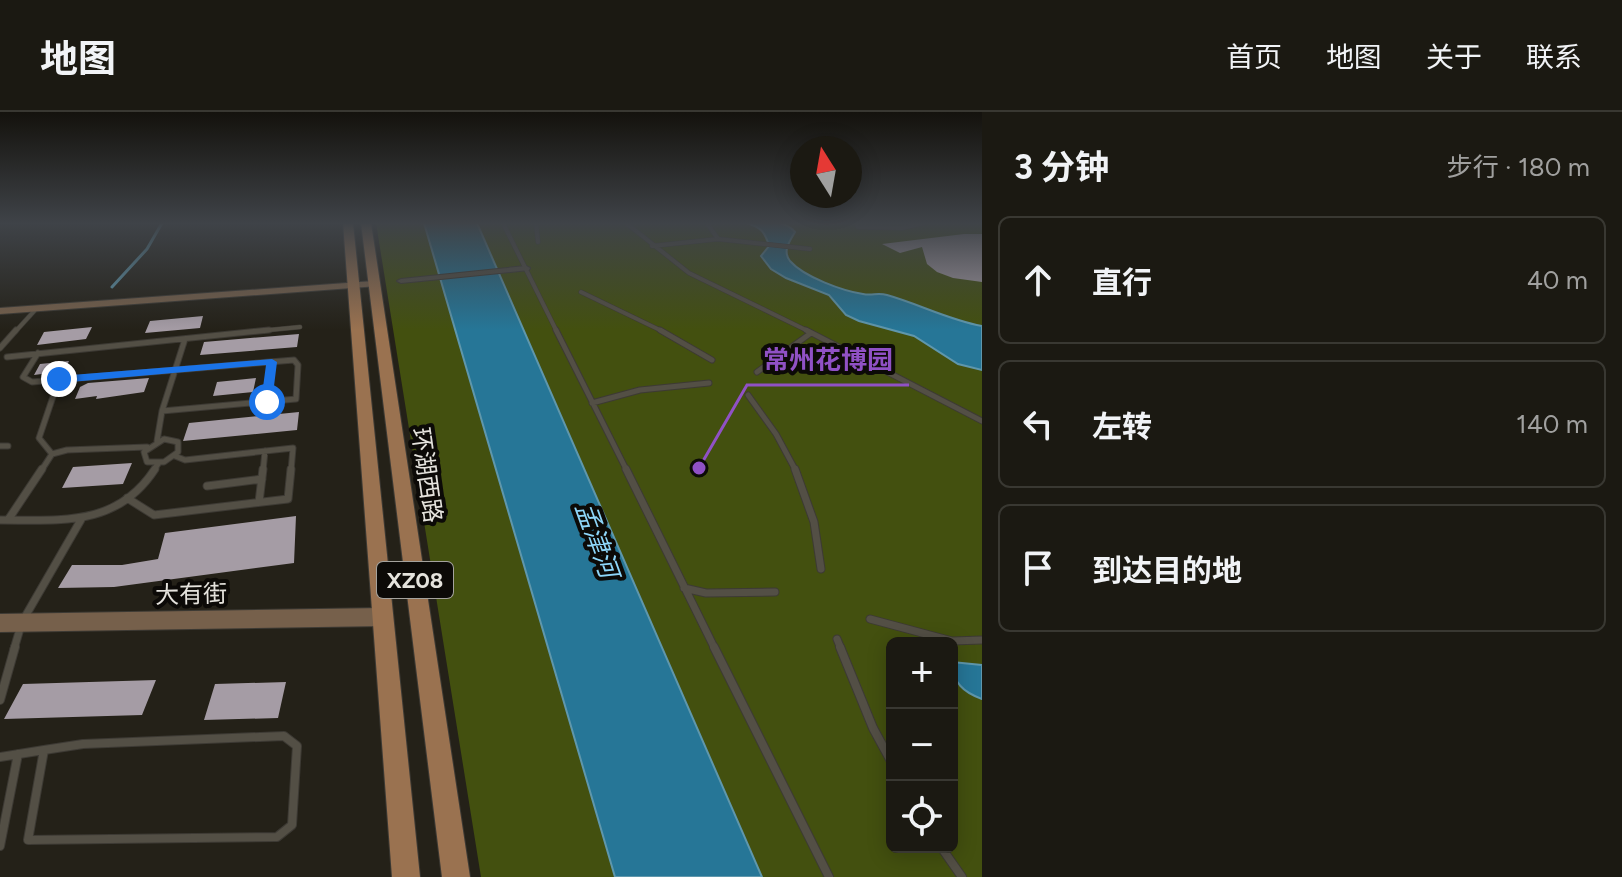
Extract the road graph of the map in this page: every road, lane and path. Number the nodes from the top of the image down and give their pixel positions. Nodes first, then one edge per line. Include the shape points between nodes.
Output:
1 (357, 259) edge
2 (365, 259) edge
3 (518, 259) edge
4 (669, 259) edge
5 (522, 269) junction
6 (401, 281) dead end
7 (364, 285) junction
8 (581, 292) dead end
9 (36, 309) junction
10 (0, 311) edge
11 (300, 327) dead end
12 (811, 333) junction
13 (185, 339) junction
14 (0, 348) edge
15 (38, 353) junction
16 (7, 357) dead end
17 (712, 360) dead end
18 (272, 362) junction
19 (175, 368) junction
20 (757, 372) dead end
21 (59, 379) junction
22 (709, 383) dead end
23 (748, 395) dead end
24 (267, 402) junction
25 (592, 403) junction
26 (162, 411) junction
27 (982, 421) edge
28 (157, 441) junction
29 (147, 447) junction
30 (265, 451) junction
31 (52, 454) junction
32 (175, 456) junction
33 (158, 464) junction
34 (262, 479) junction
35 (207, 486) dead end
36 (127, 498) junction
37 (259, 502) junction
38 (82, 518) junction
39 (4, 520) edge
40 (821, 569) dead end
41 (684, 588) junction
42 (775, 592) dead end
43 (383, 617) junction
44 (870, 619) dead end
45 (22, 622) junction
46 (0, 623) edge
47 (837, 639) dead end
48 (982, 640) edge
49 (0, 700) edge
50 (44, 750) junction
51 (886, 752) edge
52 (18, 754) junction
53 (0, 757) edge
54 (0, 846) edge
55 (945, 853) edge
56 (406, 877) edge
57 (456, 877) edge
58 (829, 877) edge
59 (962, 877) edge

1 - 7 main road, 环湖西路 / XZ08
2 - 7 main road, 环湖西路 / XZ08
3 - 5 lane
4 - 12 lane
5 - 6 street
5 - 25 lane
7 - 9 street
7 - 43 main road, 环湖西路 / XZ08
7 - 57 main road, 环湖西路 / XZ08
8 - 17 lane via 681,339
9 - 10 street
9 - 14 lane
11 - 13 lane
12 - 20 lane
12 - 27 lane
13 - 15 lane
13 - 19 lane
15 - 16 lane
15 - 21 lane via 23,377 32,382
18 - 19 lane
18 - 24 lane
18 - 24 lane via 294,360 298,365 296,399
19 - 21 lane
19 - 26 lane
21 - 31 lane via 39,438
22 - 25 lane via 640,390
23 - 40 lane via 774,430 809,500
24 - 26 lane
25 - 41 lane
26 - 28 lane
28 - 29 lane
28 - 32 lane via 178,442
29 - 31 lane
29 - 33 lane via 144,459
30 - 32 lane via 185,460
30 - 34 lane
30 - 37 lane via 293,448 288,499
31 - 39 lane
32 - 33 lane
33 - 36 lane via 138,492
34 - 35 lane
34 - 37 lane
36 - 37 lane via 154,515
36 - 38 lane
38 - 39 lane
38 - 45 lane
41 - 42 lane via 706,593
41 - 58 lane
43 - 45 street, 大有街
43 - 56 main road, 环湖西路 / XZ08
44 - 48 lane via 952,641
45 - 46 street, 大有街
45 - 49 lane
47 - 51 lane
50 - 50 lane via 28,840 277,837 292,825 297,746 284,736
50 - 52 lane
52 - 53 lane
52 - 54 lane
55 - 59 lane

